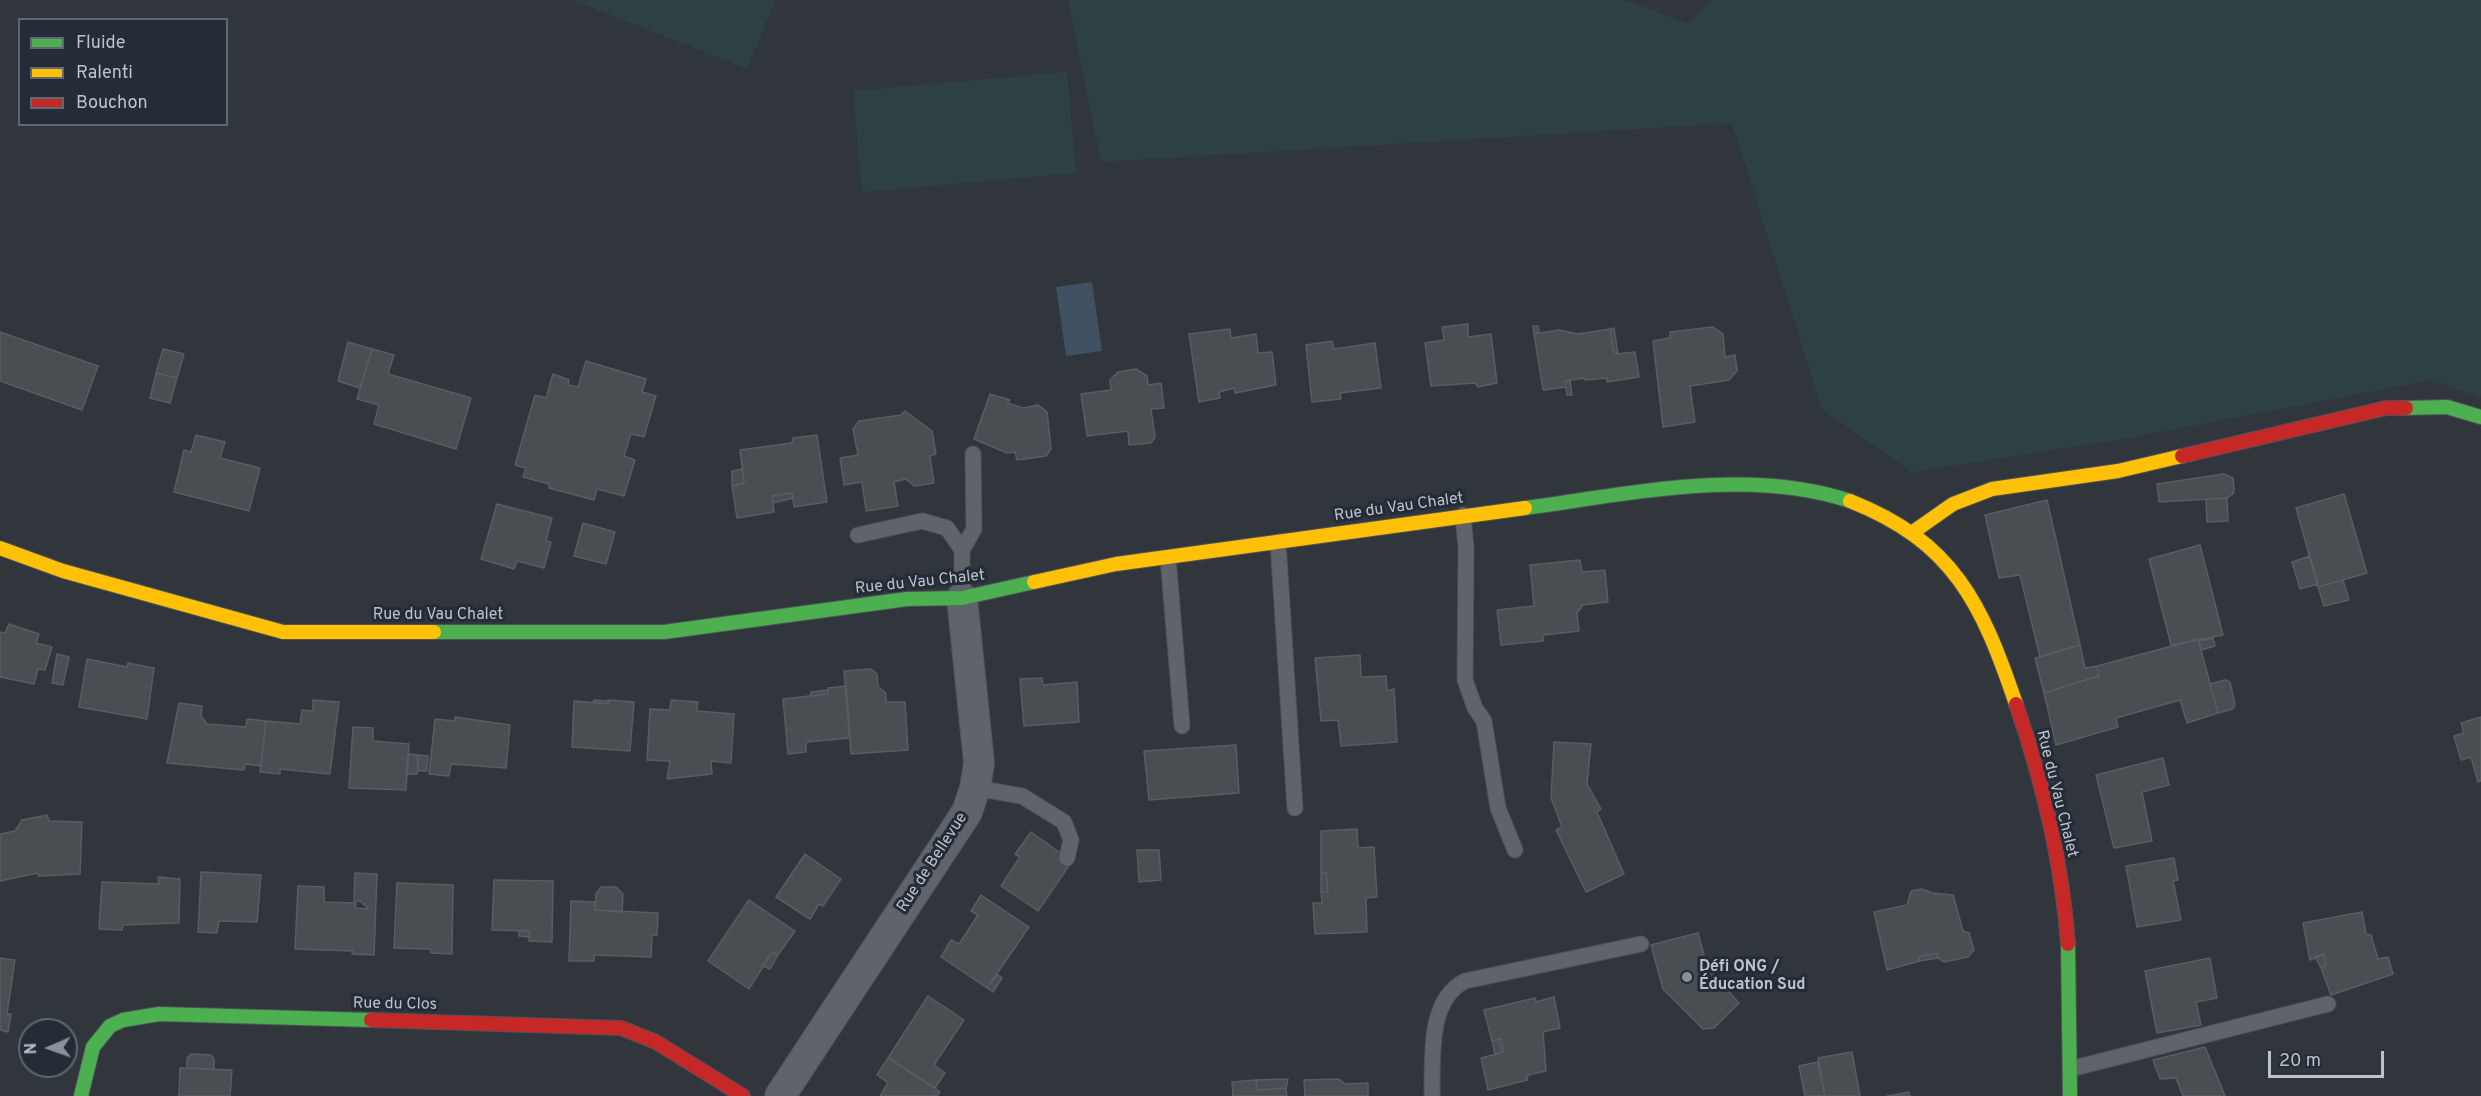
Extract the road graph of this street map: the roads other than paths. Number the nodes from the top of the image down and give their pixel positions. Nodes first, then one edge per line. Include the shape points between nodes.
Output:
1 (2481, 417) edge
2 (973, 454) dead end
3 (1462, 515) junction
4 (1912, 532) junction
5 (858, 535) dead end
6 (1278, 542) junction
7 (0, 548) edge
8 (962, 550) junction
9 (1168, 558) junction
10 (962, 598) junction
11 (1182, 726) dead end
12 (975, 788) junction
13 (1295, 808) dead end
14 (1515, 850) dead end
15 (1067, 858) dead end
16 (1641, 944) dead end
17 (2328, 1004) dead end
18 (2070, 1069) junction
19 (81, 1096) edge
20 (743, 1096) edge
21 (780, 1096) edge
22 (1432, 1096) edge
23 (2070, 1096) edge

1 - 4 street via 2446,407 2386,408 2118,471 1992,489 1953,504
2 - 8 lane via 974,528
3 - 4 street, Rue du Vau Chalet via 1673,488 1726,485 1848,500
3 - 6 street, Rue du Vau Chalet
3 - 14 lane via 1466,548 1465,681 1484,721 1498,808
4 - 18 street, Rue du Vau Chalet via 1950,566 1967,592 2012,692 2050,822 2060,873 2069,954
5 - 8 lane via 922,521 947,528
6 - 9 street, Rue du Vau Chalet
6 - 13 lane
7 - 10 street, Rue du Vau Chalet via 63,571 283,632 664,632 907,599
8 - 10 lane
9 - 10 street, Rue du Vau Chalet via 1116,564
9 - 11 lane
10 - 12 street, Rue de Bellevue via 979,763
12 - 15 lane via 1022,796 1064,822 1071,840
12 - 21 street, Rue de Bellevue via 967,812
16 - 22 lane via 1457,985 1445,996 1437,1020
17 - 18 lane
18 - 23 street, Rue du Vau Chalet
19 - 20 street, Rue du Clos via 90,1049 100,1034 118,1020 159,1014 621,1028 656,1042

